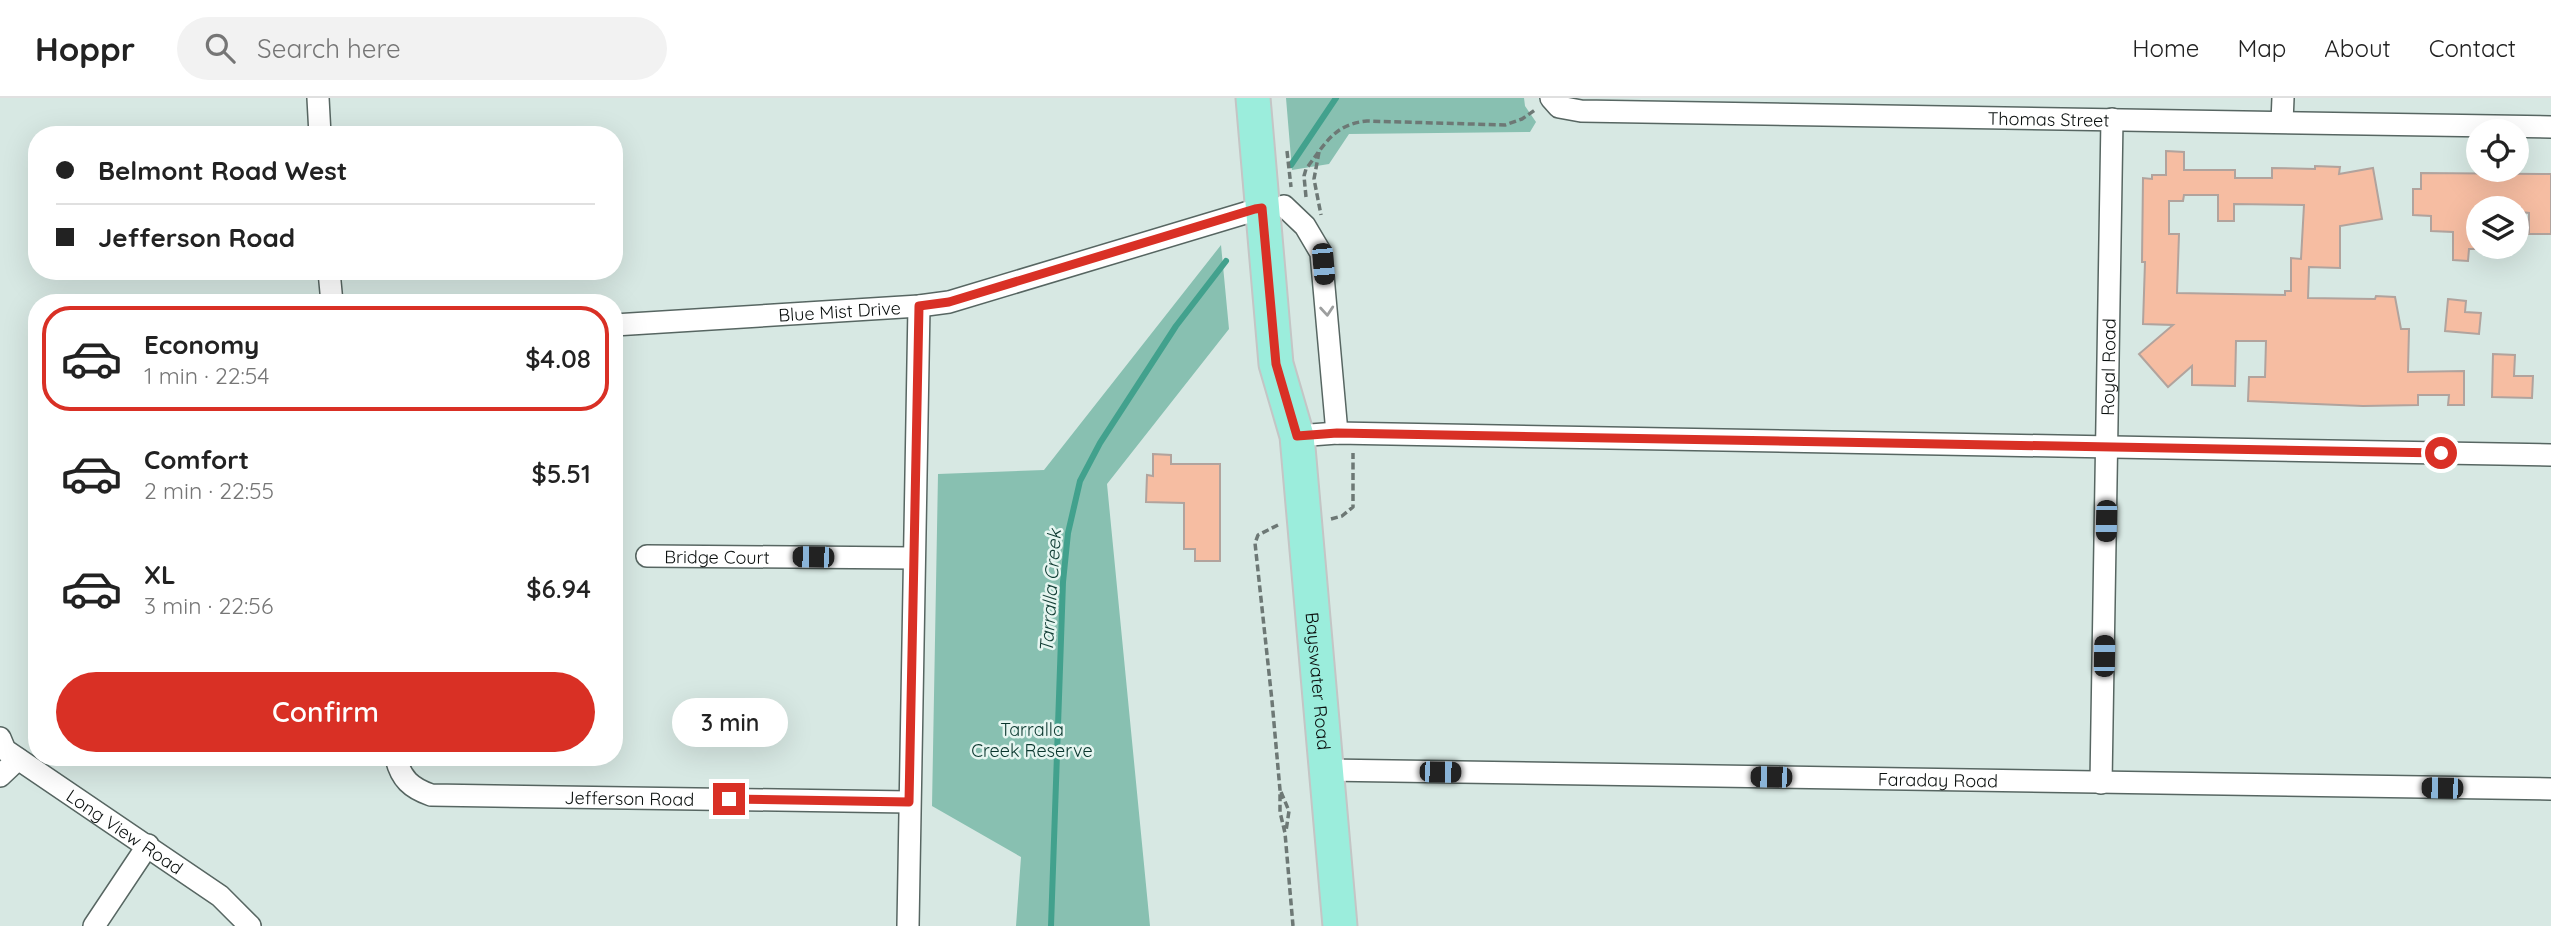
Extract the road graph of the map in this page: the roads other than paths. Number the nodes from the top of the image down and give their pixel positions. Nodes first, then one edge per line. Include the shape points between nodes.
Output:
1 (318, 98) edge
2 (1253, 98) edge
3 (1275, 98) edge
4 (2283, 98) edge
5 (1551, 99) edge
6 (2112, 119) junction
7 (2282, 122) junction
8 (320, 126) edge
9 (2551, 127) edge
10 (1286, 200) junction
11 (919, 306) junction
12 (623, 324) edge
13 (1337, 433) junction
14 (1297, 436) junction
15 (2108, 447) junction
16 (2551, 454) edge
17 (647, 555) dead end
18 (914, 558) junction
19 (0, 738) edge
20 (18, 759) junction
21 (28, 766) edge
22 (29, 766) edge
23 (399, 766) edge
24 (1326, 770) junction
25 (0, 776) edge
26 (2101, 783) junction
27 (2551, 789) edge
28 (909, 802) junction
29 (148, 845) junction
30 (94, 926) edge
31 (250, 926) edge
32 (908, 926) edge
33 (1340, 926) edge

1 - 8 street
2 - 10 main road, Bayswater Road
3 - 10 main road, Bayswater Road
4 - 7 street
5 - 6 street, Thomas Street via 1559,107 1581,111
6 - 7 street, Thomas Street
6 - 15 street, Royal Road
7 - 9 street, Thomas Street
10 - 11 street, Blue Mist Drive via 949,302
10 -> 13 street via 1321,253
10 - 14 main road, Bayswater Road via 1276,364
11 - 12 street, Blue Mist Drive
11 - 18 street
13 - 14 street
13 - 15 street
14 - 24 main road, Bayswater Road
15 - 16 street
15 - 26 street, Royal Road
17 - 18 street, Bridge Court
18 - 28 street
19 - 20 street, Long View Road via 5,750
20 - 21 street, Long View Road
20 - 25 street
22 - 29 street, Long View Road
23 - 28 street, Jefferson Road via 403,779 431,796
24 - 26 street, Faraday Road
24 - 33 main road, Bayswater Road
26 - 27 street, Faraday Road
28 - 32 street
29 - 30 street
29 - 31 street, Long View Road via 220,896

